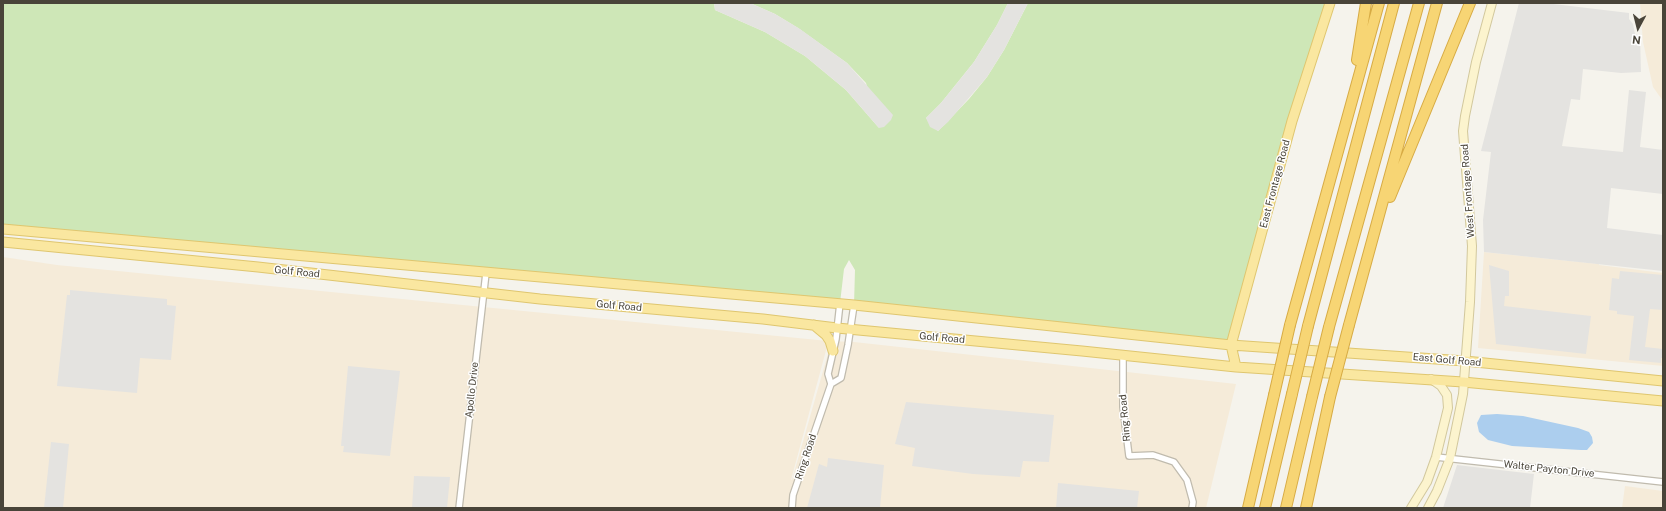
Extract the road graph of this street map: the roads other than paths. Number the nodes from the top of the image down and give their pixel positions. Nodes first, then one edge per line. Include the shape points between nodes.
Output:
1 (1330, 3) edge
2 (1366, 3) edge
3 (1379, 3) edge
4 (1394, 3) edge
5 (1419, 3) edge
6 (1437, 3) edge
7 (1470, 3) edge
8 (1492, 3) edge
9 (1348, 113) junction
10 (3, 229) edge
11 (3, 242) edge
12 (1371, 244) junction
13 (486, 273) junction
14 (483, 293) junction
15 (840, 303) junction
16 (854, 304) junction
17 (814, 325) junction
18 (837, 328) junction
19 (851, 329) junction
20 (1231, 345) junction
21 (833, 351) junction
22 (1123, 355) junction
23 (1465, 361) junction
24 (1236, 367) junction
25 (1431, 379) junction
26 (1663, 381) edge
27 (1464, 382) junction
28 (831, 384) junction
29 (1663, 401) edge
30 (1436, 457) junction
31 (1450, 458) junction
32 (1663, 482) edge
33 (459, 508) edge
34 (792, 508) edge
35 (1192, 508) edge
36 (1248, 508) edge
37 (1265, 508) edge
38 (1286, 508) edge
39 (1306, 508) edge
40 (1411, 508) edge
41 (1428, 508) edge

1 - 20 main road, East Frontage Road via 1292,121
2 - 9 highway
3 - 9 highway
4 - 37 highway, bridge via 1308,326
5 - 38 highway, bridge via 1329,327
6 - 12 highway
7 - 12 highway
8 - 23 street, West Frontage Road via 1476,62 1463,131 1472,246
9 - 36 highway, bridge via 1290,325
10 - 13 main road, Golf Road
11 - 14 main road, Golf Road via 258,267
12 - 39 highway, bridge via 1330,397
13 - 14 street, Apollo Drive
13 - 15 main road, Golf Road
14 - 17 main road, Golf Road
14 - 33 street, Apollo Drive
15 - 16 main road, Golf Road
15 - 18 street, Ring Road
16 - 19 street, Ring Road
16 - 20 main road, Golf Road
17 - 18 main road, Golf Road
17 - 21 main road via 826,335
18 - 19 main road, Golf Road
18 - 21 street, Ring Road
19 - 22 main road, Golf Road
19 - 28 street, Ring Road via 841,378
20 - 23 main road, East Golf Road
20 - 24 main road, East Frontage Road
21 - 28 street, Ring Road via 828,374
22 - 24 main road, Golf Road
22 - 35 street, Ring Road via 1123,407 1129,456 1153,455 1174,462 1187,480 1193,502
23 - 26 main road, East Golf Road
23 - 27 street, West Frontage Road
24 - 25 main road, East Golf Road
25 - 27 main road, East Golf Road
25 - 30 street via 1441,386 1447,395 1448,408
27 - 29 main road, East Golf Road
27 - 31 street, West Frontage Road
28 - 34 street, Ring Road via 793,495
30 - 31 street, Walter Payton Drive
30 - 40 street via 1428,482
31 - 32 street, Walter Payton Drive
31 - 41 street, West Frontage Road

